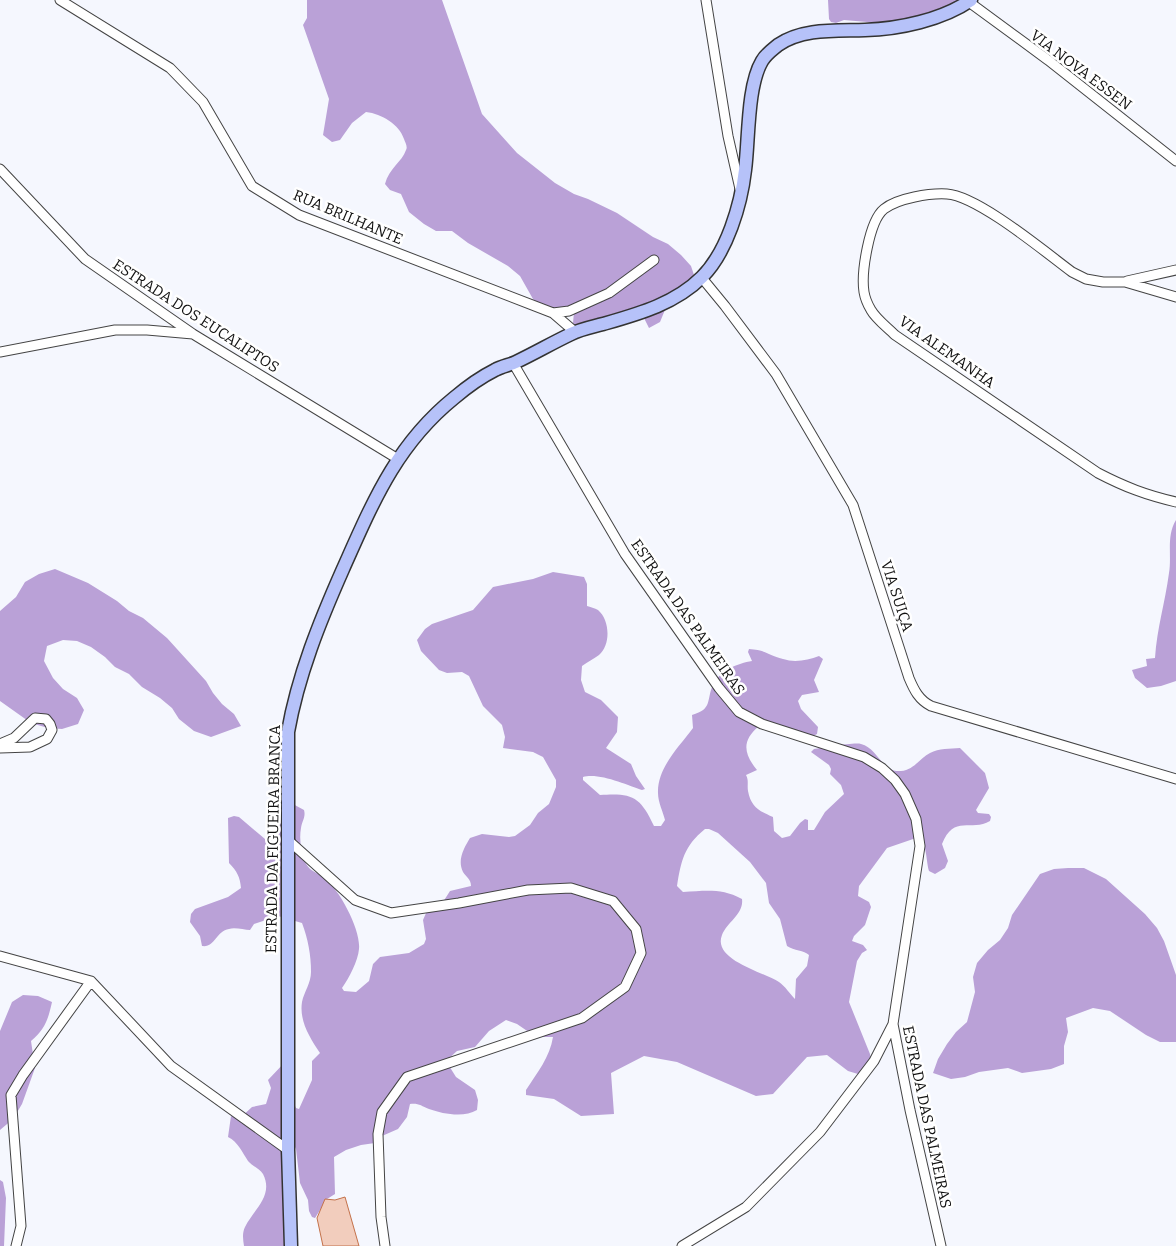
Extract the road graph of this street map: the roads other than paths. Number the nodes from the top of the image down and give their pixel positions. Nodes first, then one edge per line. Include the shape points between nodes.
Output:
1 (60, 0) edge
2 (706, 0) edge
3 (970, 1) edge
4 (1176, 161) edge
5 (0, 169) edge
6 (741, 194) junction
7 (654, 260) dead end
8 (1176, 270) edge
9 (702, 278) junction
10 (1125, 282) junction
11 (1176, 297) edge
12 (553, 313) junction
13 (575, 332) junction
14 (193, 334) junction
15 (0, 352) edge
16 (513, 364) junction
17 (398, 459) junction
18 (1176, 502) edge
19 (0, 744) edge
20 (0, 748) edge
21 (1176, 779) edge
22 (288, 840) junction
23 (0, 956) edge
24 (91, 981) junction
25 (893, 1024) junction
26 (288, 1150) junction
27 (16, 1246) edge
28 (291, 1246) edge
29 (386, 1246) edge
30 (682, 1246) edge
31 (941, 1246) edge

1 - 12 street, RUA BRILHANTE via 170,68 203,102 252,186 299,215
2 - 6 street
3 - 4 street, VIA NOVA ESSEN
3 - 6 main road, ESTRADA DA FIGUEIRA BRANCA via 951,12 908,24 803,34 769,53 763,59 754,86
5 - 14 street, ESTRADA DOS EUCALIPTOS via 85,259
6 - 9 main road, ESTRADA DA FIGUEIRA BRANCA via 725,242
7 - 12 street via 609,293 570,311
8 - 10 street
9 - 13 main road, ESTRADA DA FIGUEIRA BRANCA via 650,311
9 - 21 street, VIA SUIÇA via 776,374 854,505 909,678 920,698 932,706
10 - 11 street, VIA ALEMANHA
10 - 18 street, VIA ALEMANHA via 1086,279 997,217 970,201 948,194 921,196 883,210 871,231 863,274 864,294 871,311 895,334 1098,473 1148,496
12 - 13 street, RUA BRILHANTE
13 - 16 main road, ESTRADA DA FIGUEIRA BRANCA
14 - 15 street via 115,330
14 - 17 street, ESTRADA DOS EUCALIPTOS
16 - 17 main road, ESTRADA DA FIGUEIRA BRANCA via 497,369 454,398 417,433
16 - 25 street, ESTRADA DAS PALMEIRAS via 625,554 739,712 762,724 864,756 895,780 905,794 916,818 920,846
17 - 22 main road, ESTRADA DA FIGUEIRA BRANCA via 375,498 328,604 292,706 287,758
19 - 20 street via 14,738 35,718 46,719 50,724 52,730 47,740 30,747
22 - 26 main road, ESTRADA DA FIGUEIRA BRANCA
22 - 29 street via 355,900 391,913 528,890 571,888 613,901 636,929 641,954 625,987 582,1018 407,1077 382,1112 378,1134 381,1217
23 - 24 street
24 - 26 street via 171,1066
24 - 27 street via 11,1095 21,1226
25 - 30 street via 874,1061 820,1132 746,1208
25 - 31 street, ESTRADA DAS PALMEIRAS
26 - 28 main road, ESTRADA DA FIGUEIRA BRANCA

